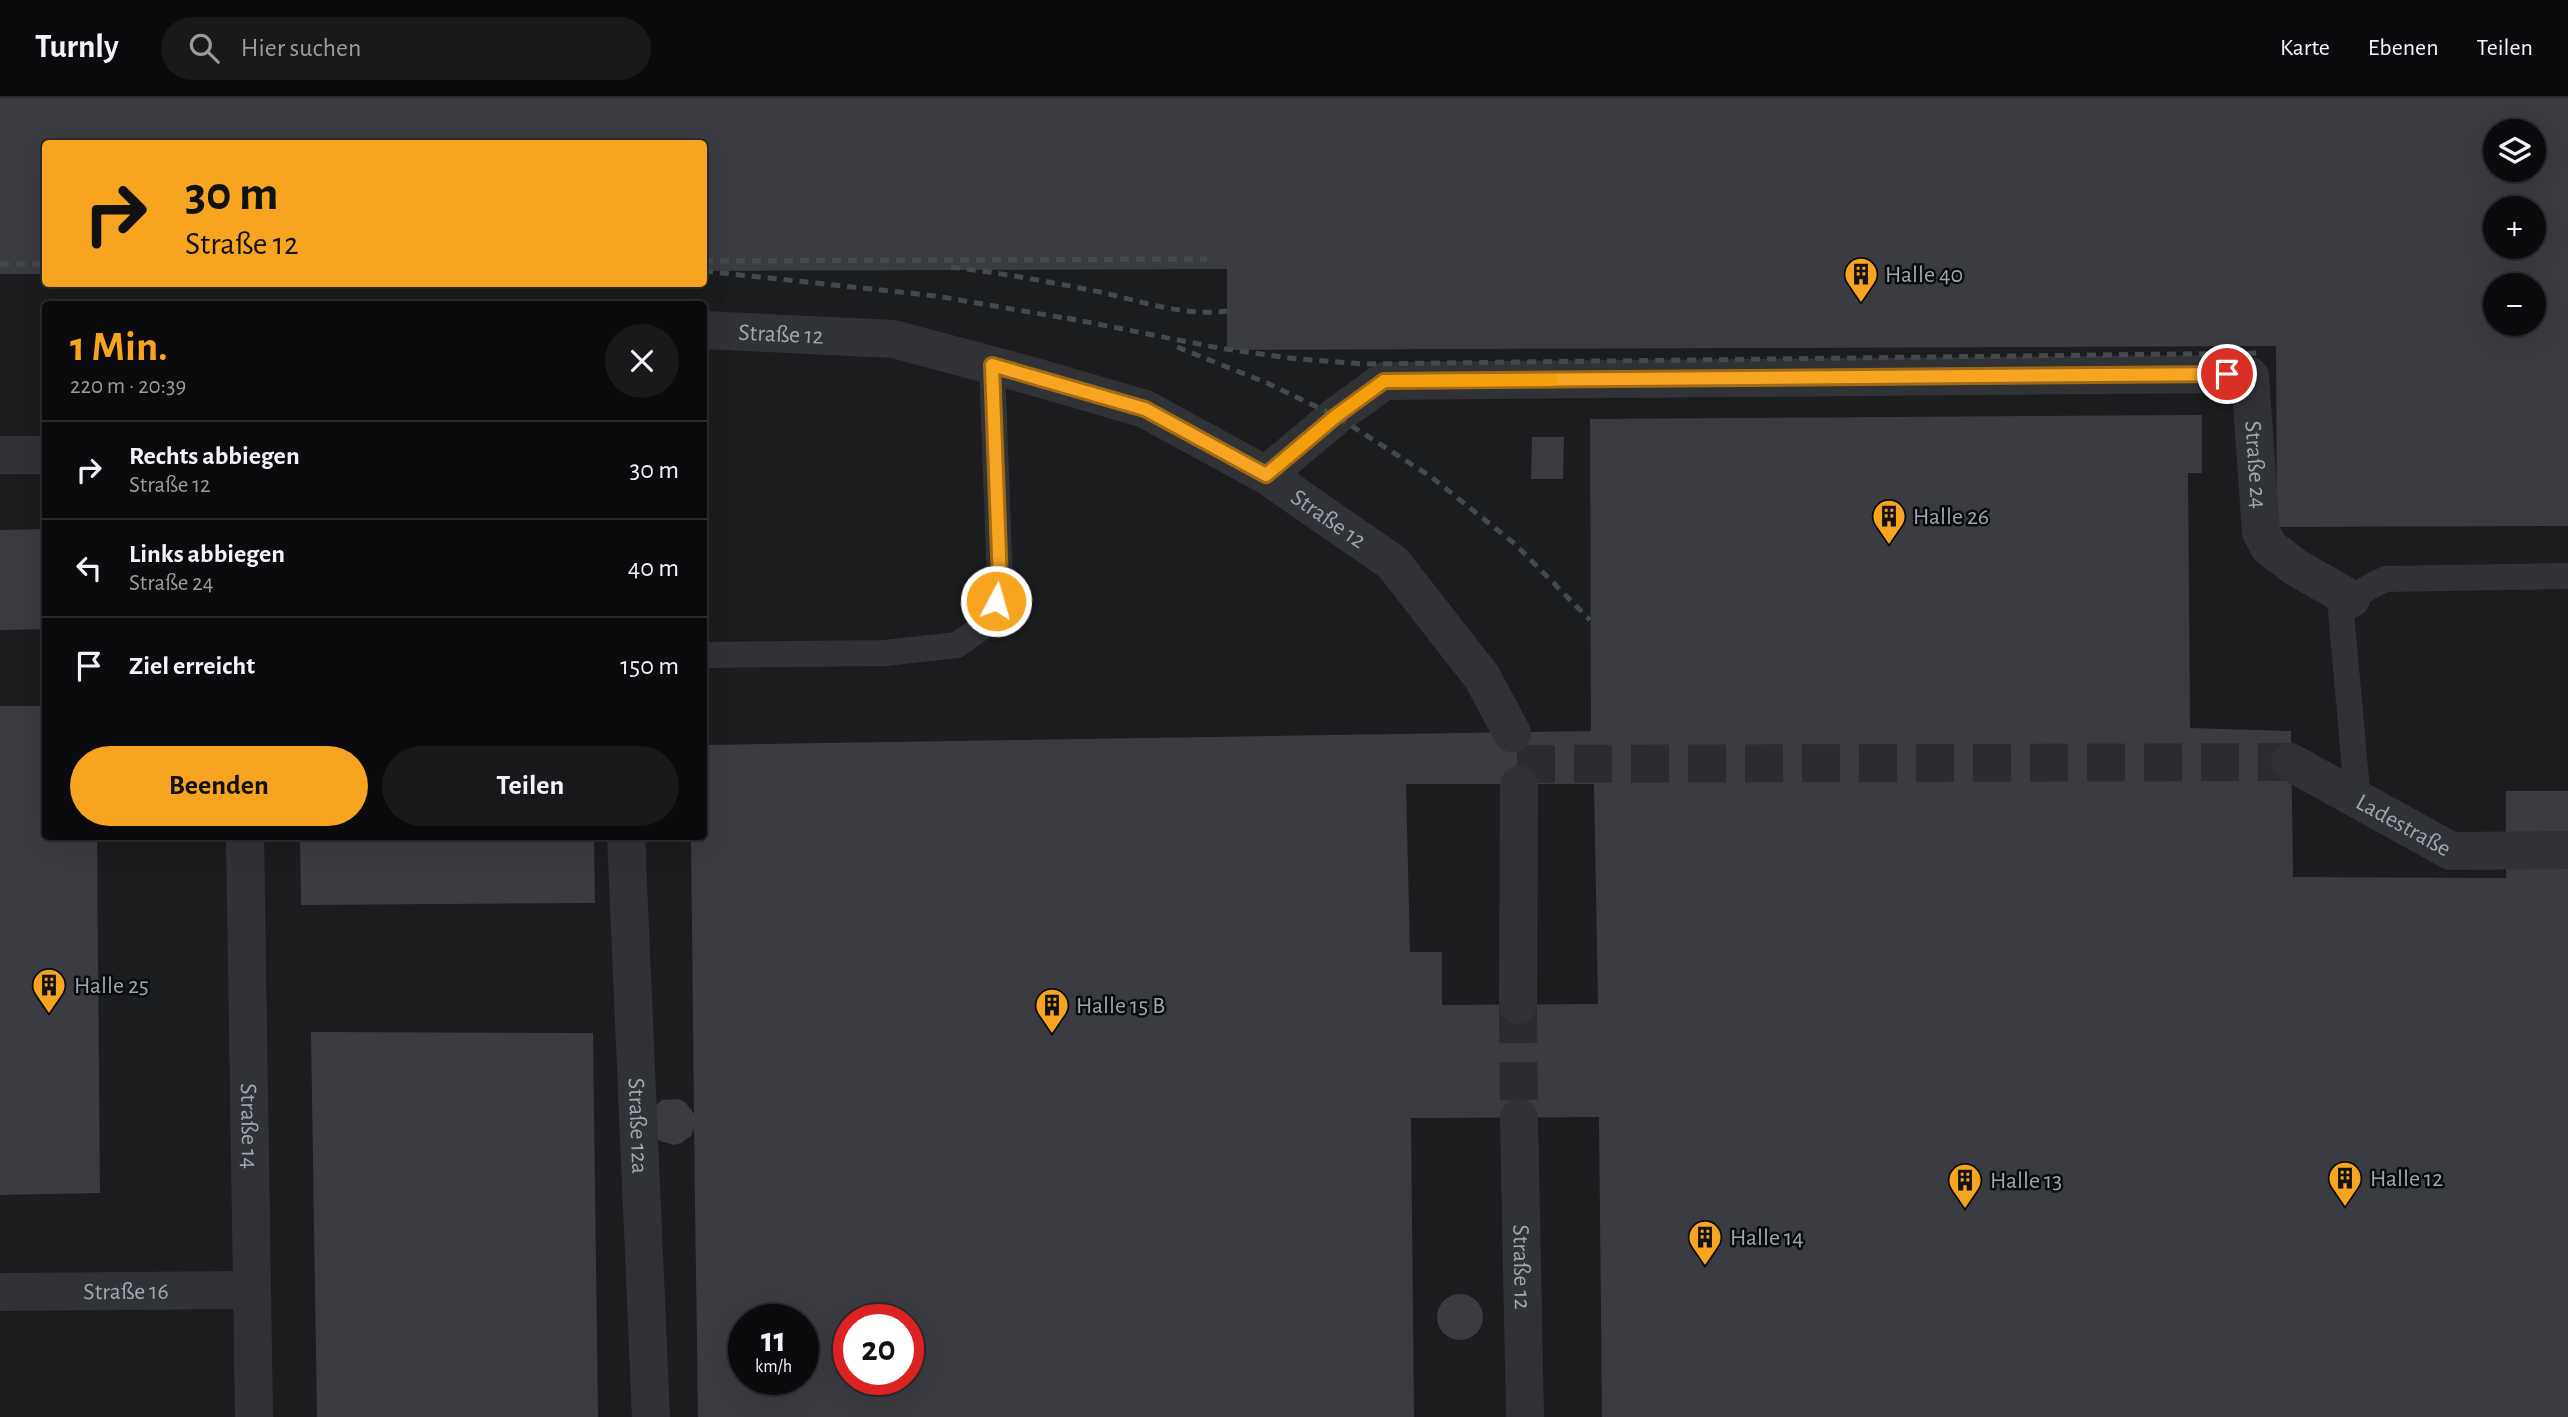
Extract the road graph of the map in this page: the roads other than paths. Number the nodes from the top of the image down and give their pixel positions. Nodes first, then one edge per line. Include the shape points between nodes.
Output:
1 (707, 330) edge
2 (992, 365) junction
3 (0, 455) edge
4 (42, 455) edge
5 (1266, 475) junction
6 (2568, 576) edge
7 (2351, 599) junction
8 (707, 655) edge
9 (1512, 733) dead end
10 (2290, 762) tunnel mouth
11 (1518, 785) dead end
12 (2358, 802) junction
13 (245, 840) edge
14 (626, 840) edge
15 (2568, 850) edge
16 (1518, 1004) tunnel mouth
17 (1519, 1118) tunnel mouth
18 (252, 1290) junction
19 (0, 1292) edge
20 (254, 1417) edge
21 (650, 1417) edge
22 (1525, 1417) edge

1 - 2 street, Straße 12 via 893,339
2 - 5 street, Straße 12 via 1145,409
2 - 8 lane via 1000,582 992,620 957,645 885,653
3 - 4 street
5 - 7 street, Straße 24 via 1384,381 2250,376 2261,532 2269,547 2295,567
5 - 9 street, Straße 12 via 1393,563 1482,677
6 - 7 lane via 2386,579
7 - 12 lane via 2341,612
10 - 12 street, Ladestraße
11 - 16 street
12 - 15 street, Ladestraße via 2451,851
13 - 18 street, Straße 14
14 - 21 street, Straße 12a
17 - 22 street, Straße 12
18 - 19 street, Straße 16
18 - 20 street, Straße 14

